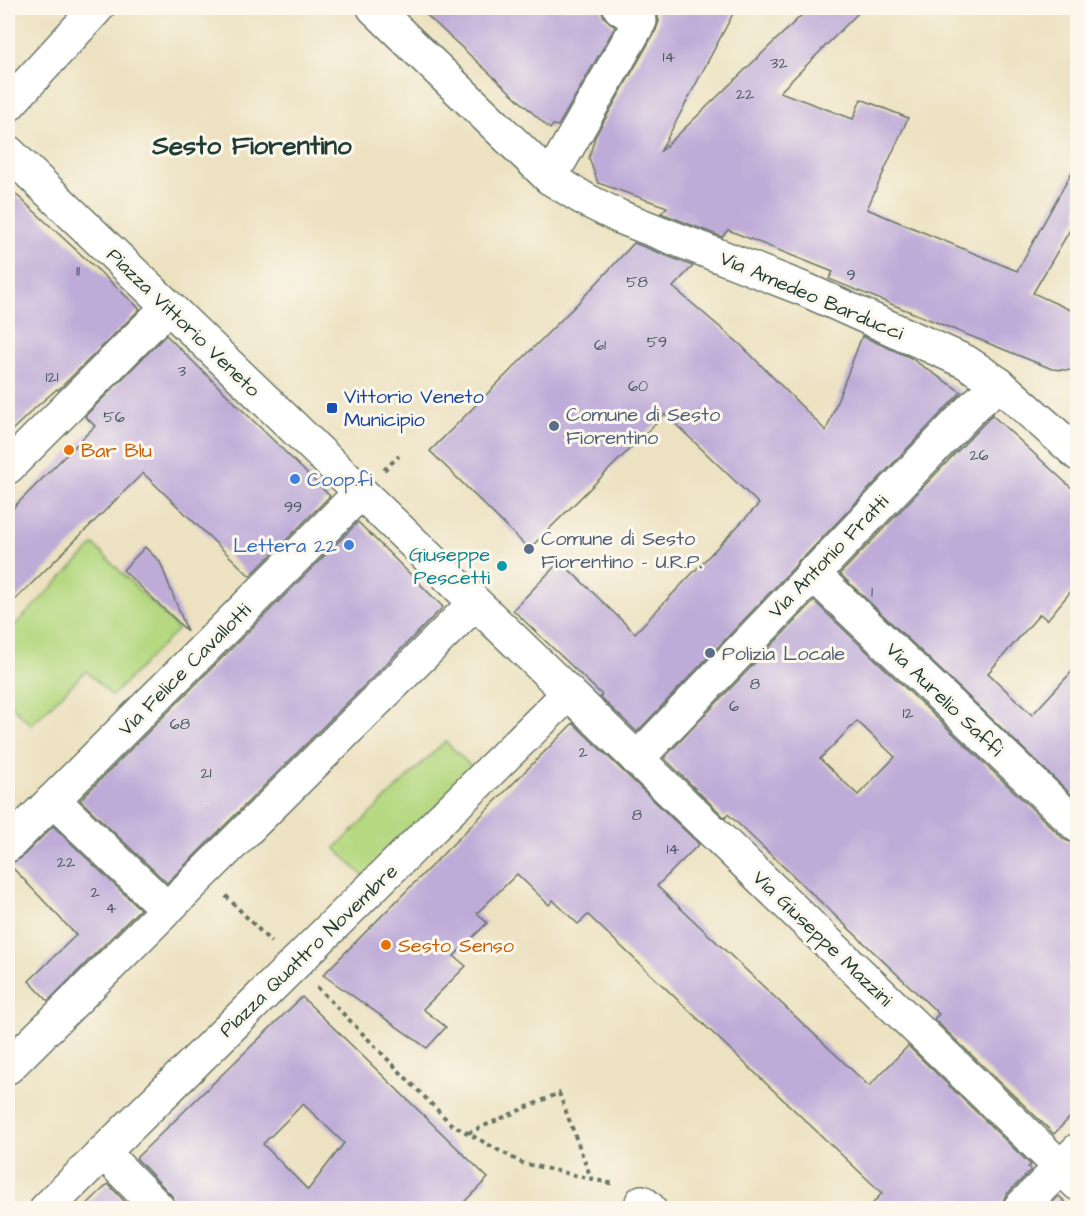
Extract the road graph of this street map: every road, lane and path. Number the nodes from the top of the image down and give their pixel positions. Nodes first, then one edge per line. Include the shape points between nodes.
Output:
1 (97, 8) edge
2 (374, 8) edge
3 (620, 8) edge
4 (8, 105) edge
5 (8, 152) edge
6 (550, 178) junction
7 (168, 307) junction
8 (999, 384) junction
9 (1077, 454) edge
10 (8, 467) edge
11 (360, 493) junction
12 (812, 573) junction
13 (475, 603) junction
14 (569, 693) junction
15 (637, 759) junction
16 (53, 800) junction
17 (1077, 826) edge
18 (8, 845) edge
19 (202, 873) junction
20 (166, 908) junction
21 (294, 964) junction
22 (8, 1067) edge
23 (467, 1133) junction
24 (103, 1152) junction
25 (1072, 1167) edge
26 (592, 1179) junction
27 (645, 1205) edge
28 (47, 1209) edge
29 (158, 1209) edge
30 (1020, 1209) edge

1 - 4 street
2 - 6 street
3 - 6 street via 640,21
5 - 7 street, Piazza Vittorio Veneto
6 - 8 street, Via Amedeo Barducci via 620,217 806,290 966,362
7 - 10 street
7 - 11 street, Piazza Vittorio Veneto
8 - 9 street, Via Amedeo Barducci
8 - 12 street, Via Antonio Fratti
11 - 13 street, Piazza Vittorio Veneto
11 - 16 street, Via Felice Cavallotti
12 - 15 street, Via Antonio Fratti
12 - 17 street, Via Aurelio Saffi
13 - 14 street, Via Giuseppe Mazzini
13 - 19 street
14 - 15 street, Via Giuseppe Mazzini
14 - 21 street, Piazza Quattro Novembre
15 - 25 street, Via Giuseppe Mazzini
16 - 18 street, Via Felice Cavallotti
16 - 20 street
19 - 20 street
19 - 21 path
20 - 22 street
21 - 23 path via 451,1124
21 - 24 street, Piazza Quattro Novembre
23 - 26 path via 522,1163
23 - 26 path via 559,1093
24 - 28 street, Piazza Quattro Novembre
24 - 29 street
25 - 30 street
26 - 27 path via 624,1186

